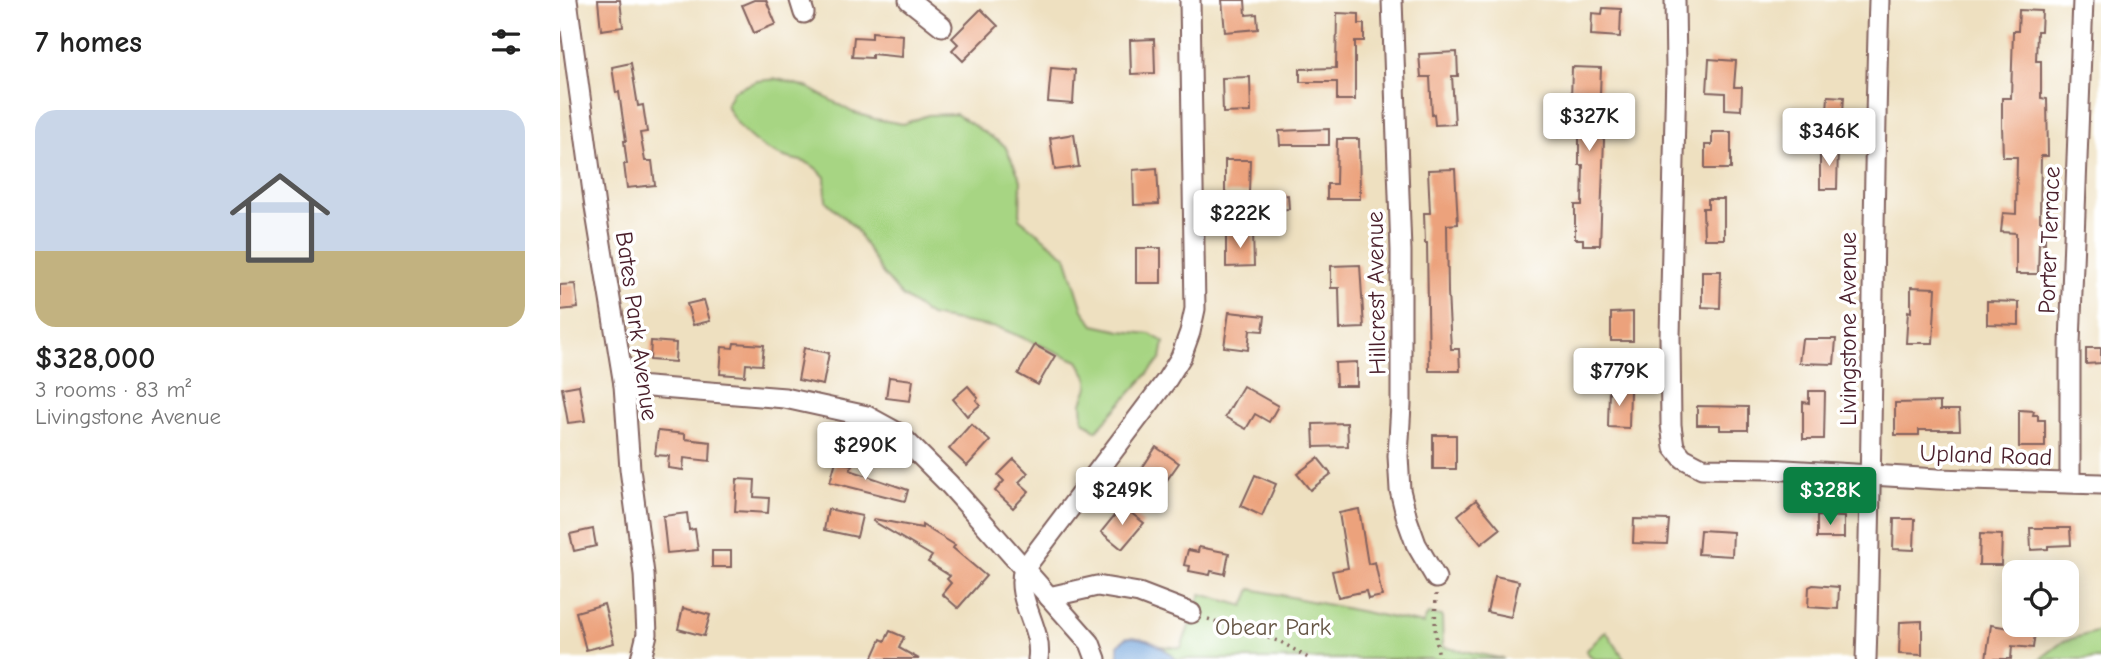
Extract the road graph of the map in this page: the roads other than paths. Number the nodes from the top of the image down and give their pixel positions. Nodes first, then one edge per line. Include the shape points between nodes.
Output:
1 (567, 0) edge
2 (909, 0) edge
3 (1190, 0) edge
4 (1392, 0) edge
5 (1675, 0) edge
6 (1879, 0) edge
7 (2083, 0) edge
8 (942, 26) dead end
9 (624, 385) junction
10 (1871, 475) junction
11 (2070, 482) junction
12 (2101, 484) edge
13 (1024, 569) junction
14 (1436, 578) road end
15 (1049, 597) junction
16 (1191, 613) road end
17 (641, 659) edge
18 (1038, 659) edge
19 (1096, 659) edge
20 (1866, 659) edge

1 - 9 street, Bates Park Avenue
2 - 8 street
3 - 13 street via 1196,285 1190,332 1166,381
4 - 14 street, Hillcrest Avenue via 1401,251 1400,489 1416,544
5 - 10 street, Upland Road via 1670,337 1674,447 1702,468
6 - 10 street, Livingstone Avenue
7 - 11 street, Porter Terrace
9 - 13 street via 785,398 867,415 898,433
9 - 17 street, Bates Park Avenue via 644,574 647,634
10 - 11 street, Upland Road
10 - 20 street, Livingstone Avenue
11 - 12 street, Upland Road
13 - 15 street
13 - 18 street via 1020,580
15 - 16 street via 1097,586 1139,593
15 - 19 street via 1090,643

